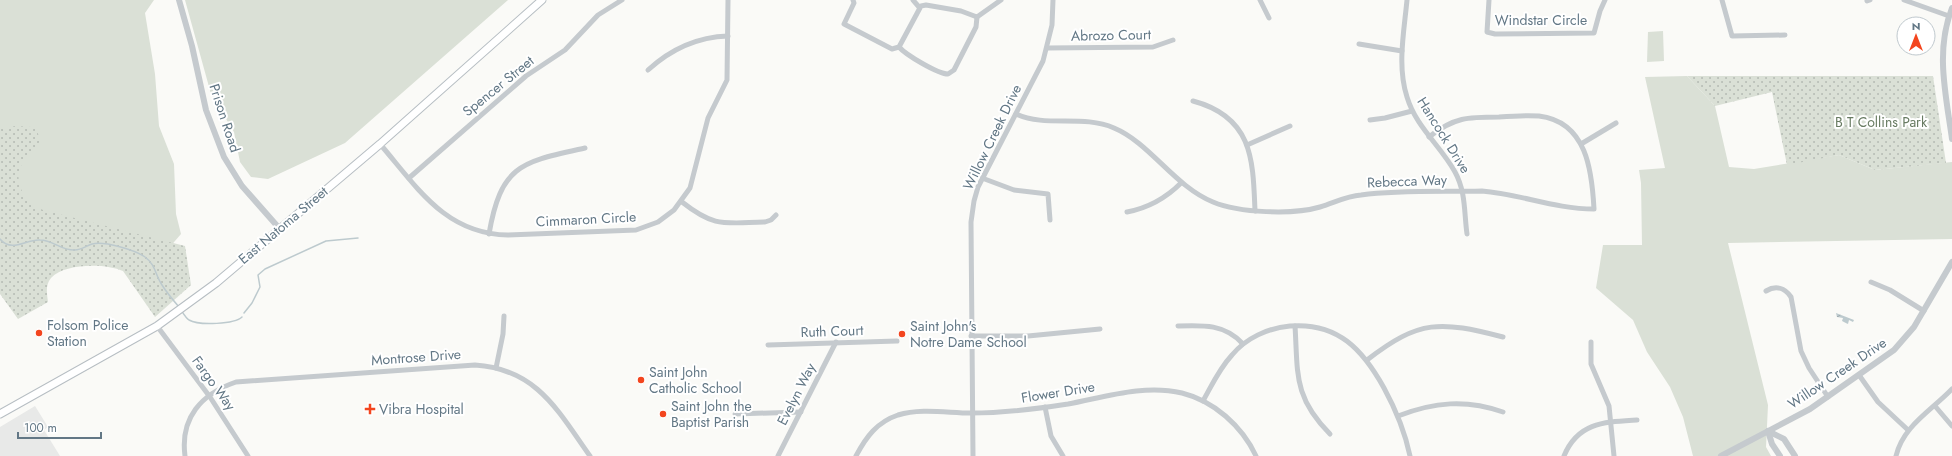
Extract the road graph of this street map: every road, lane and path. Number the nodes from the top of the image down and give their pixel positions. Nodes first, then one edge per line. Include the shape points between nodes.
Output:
1 (179, 0) edge
2 (542, 0) edge
3 (622, 0) edge
4 (728, 0) edge
5 (852, 0) edge
6 (913, 0) edge
7 (1001, 0) edge
8 (1053, 0) edge
9 (1260, 0) edge
10 (1407, 0) edge
11 (1489, 0) edge
12 (1605, 0) edge
13 (1722, 0) edge
14 (1904, 0) edge
15 (919, 7) junction
16 (1952, 8) edge
17 (1949, 16) junction
18 (977, 18) junction
19 (1269, 18) dead end
20 (1785, 35) dead end
21 (728, 36) junction
22 (1173, 40) dead end
23 (1359, 44) dead end
24 (899, 47) junction
25 (1047, 48) junction
26 (1402, 51) junction
27 (648, 70) dead end
28 (1193, 101) dead end
29 (1412, 111) junction
30 (1016, 114) junction
31 (1370, 120) dead end
32 (1616, 123) dead end
33 (1951, 123) edge
34 (1290, 126) dead end
35 (1429, 137) junction
36 (1952, 138) edge
37 (380, 144) junction
38 (1581, 144) junction
39 (1247, 145) junction
40 (585, 148) dead end
41 (409, 178) junction
42 (982, 178) junction
43 (1181, 182) junction
44 (1462, 191) junction
45 (682, 202) junction
46 (1255, 211) junction
47 (1127, 212) dead end
48 (776, 215) dead end
49 (1050, 220) dead end
50 (279, 228) junction
51 (489, 234) junction
52 (1467, 234) dead end
53 (1952, 262) edge
54 (1871, 282) dead end
55 (1766, 292) dead end
56 (1924, 311) junction
57 (504, 316) dead end
58 (157, 326) junction
59 (1178, 326) dead end
60 (1295, 326) junction
61 (1100, 329) dead end
62 (971, 336) junction
63 (1502, 337) dead end
64 (897, 341) dead end
65 (836, 342) junction
66 (1591, 342) dead end
67 (1243, 344) junction
68 (768, 345) dead end
69 (1367, 360) junction
70 (496, 368) junction
71 (1859, 375) junction
72 (1952, 389) edge
73 (210, 397) junction
74 (1828, 397) junction
75 (1203, 402) junction
76 (1935, 406) junction
77 (1045, 408) junction
78 (801, 412) junction
79 (1503, 412) dead end
80 (971, 413) junction
81 (0, 414) edge
82 (735, 414) dead end
83 (1398, 416) junction
84 (1637, 420) dead end
85 (1612, 422) junction
86 (1952, 426) edge
87 (1908, 430) junction
88 (1768, 431) junction
89 (1330, 434) dead end
90 (185, 456) edge
91 (248, 456) edge
92 (590, 456) edge
93 (778, 456) edge
94 (856, 456) edge
95 (972, 456) edge
96 (1063, 456) edge
97 (1256, 456) edge
98 (1410, 456) edge
99 (1564, 456) edge
100 (1614, 456) edge
101 (1721, 456) edge
102 (1780, 456) edge
103 (1795, 456) edge
104 (1896, 456) edge

1 - 50 street, Prison Road via 206,110 224,157 242,186
2 - 37 main road, East Natoma Street
3 - 41 street, Spencer Street via 598,15 565,50 526,76
4 - 21 street, Cimmaron Circle
5 - 24 street via 854,3 844,24 887,48
6 - 15 street
7 - 18 street
8 - 25 street, Willow Creek Drive via 1052,25
9 - 19 street
10 - 26 street, Hancock Drive
11 - 12 street, Windstar Circle via 1486,32 1495,34 1594,33
13 - 20 street via 1732,36
14 - 17 street
15 - 18 street via 926,5 961,11
15 - 24 street
16 - 17 street
17 - 33 street via 1942,56
18 - 24 street via 976,26 954,70 948,74 906,54
21 - 27 street via 706,38 687,44 666,55
21 - 45 street, Cimmaron Circle via 727,80 708,118 693,181
22 - 25 street, Abrozo Court via 1153,47
23 - 26 street
25 - 30 street, Willow Creek Drive
26 - 29 street, Hancock Drive via 1402,77
28 - 39 street via 1223,114 1237,128
29 - 31 street
29 - 35 street, Hancock Drive
30 - 42 street, Willow Creek Drive
30 - 43 street, Rebecca Way via 1041,121 1086,121 1113,127 1133,140
32 - 38 street
33 - 36 street
34 - 39 street
35 - 38 street, Rebecca Way via 1461,118 1531,116 1558,122
35 - 44 street, Hancock Drive via 1450,164
37 - 41 street, Cimmaron Circle
37 - 50 main road, East Natoma Street
38 - 44 street, Rebecca Way via 1590,167 1594,209 1554,206 1492,191
39 - 46 street via 1253,169
40 - 51 street via 535,160 515,172 498,195
41 - 51 street, Cimmaron Circle via 445,215 463,226
42 - 49 street via 1014,190 1048,194
42 - 62 street, Willow Creek Drive via 972,211
43 - 46 street, Rebecca Way via 1212,202 1234,209
43 - 47 street via 1160,200
44 - 46 street, Rebecca Way via 1359,195 1313,209
44 - 52 street, Hancock Drive
45 - 48 street via 704,218 719,223 765,222
45 - 51 street, Cimmaron Circle via 658,222 636,230
50 - 58 main road, East Natoma Street via 204,292
53 - 56 street, Willow Creek Drive
54 - 56 street via 1890,290
55 - 74 street via 1772,288 1779,288 1791,297 1801,352
56 - 71 street, Willow Creek Drive via 1909,334 1894,350
57 - 70 street via 504,334
58 - 73 street, Fargo Way
58 - 81 main road, East Natoma Street
59 - 67 street via 1217,327
60 - 67 street via 1267,331
60 - 69 street via 1314,327 1332,332 1348,341
60 - 89 street via 1296,366 1300,387 1314,415
61 - 62 street via 1028,336
62 - 80 street, Willow Creek Drive
63 - 69 street via 1459,326 1427,328 1398,338
64 - 65 street, Ruth Court
65 - 68 street, Ruth Court
65 - 78 street, Evelyn Way
66 - 85 street via 1592,369 1606,398
67 - 75 street via 1222,367
69 - 83 street
70 - 73 street, Montrose Drive via 470,365 246,380 232,384
70 - 92 street, Montrose Drive via 521,377 546,396
71 - 74 street, Willow Creek Drive
71 - 87 street via 1878,402
72 - 76 street
73 - 90 street, Montrose Drive via 197,407 188,420 184,435
73 - 91 street, Fargo Way
74 - 88 street, Willow Creek Drive
75 - 77 street, Flower Drive via 1171,391 1148,390
75 - 97 street, Flower Drive via 1223,414 1238,428
76 - 86 street
76 - 87 street
77 - 80 street, Flower Drive
77 - 96 street via 1051,436
78 - 82 street
78 - 93 street, Evelyn Way
79 - 83 street via 1478,405 1452,403 1426,406
80 - 94 street, Flower Drive via 918,412 892,417 871,433
80 - 95 street, Willow Creek Drive
83 - 98 street
84 - 85 street
85 - 99 street via 1597,424 1582,432 1570,444
85 - 100 street
87 - 104 street via 1901,440
88 - 101 street, Willow Creek Drive
88 - 102 street via 1772,444
88 - 103 street via 1784,440

